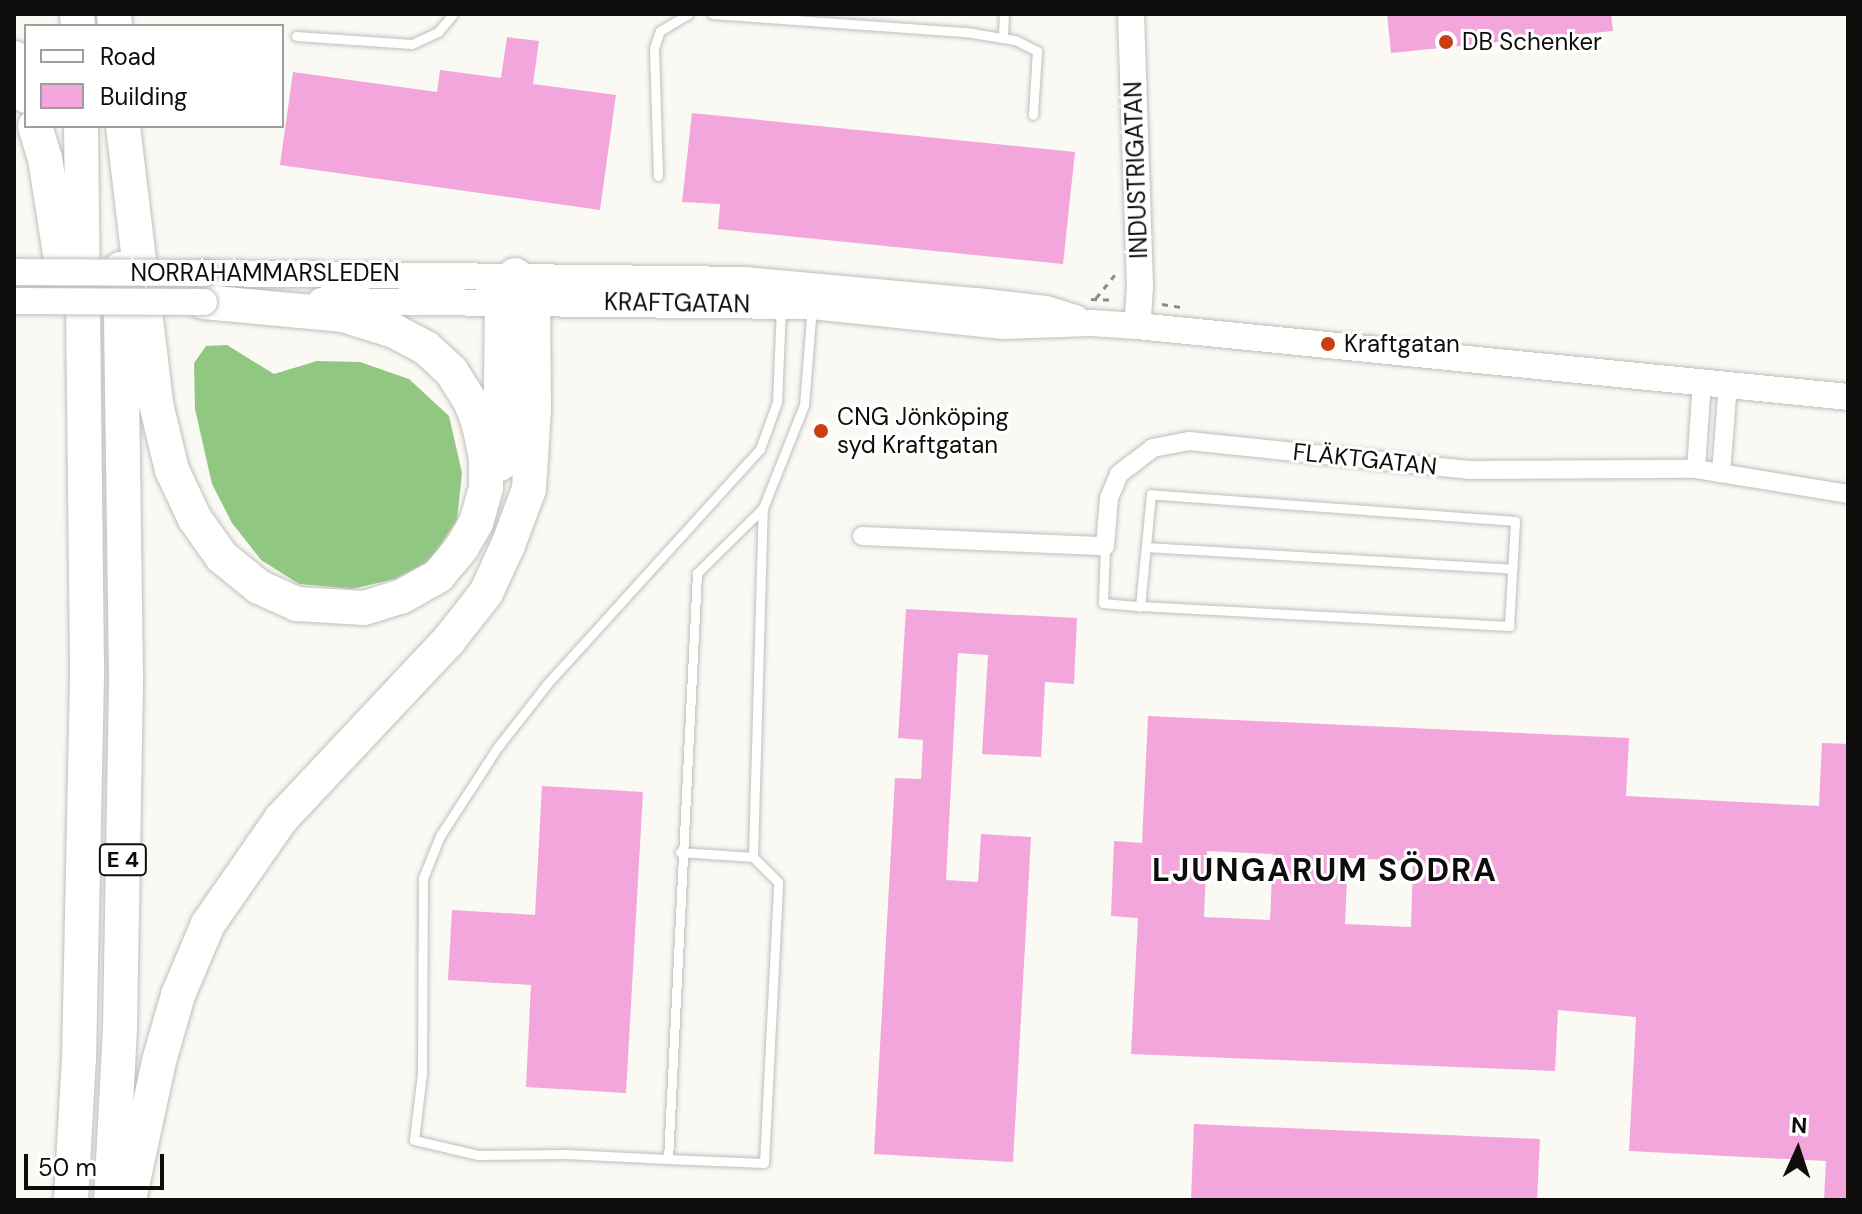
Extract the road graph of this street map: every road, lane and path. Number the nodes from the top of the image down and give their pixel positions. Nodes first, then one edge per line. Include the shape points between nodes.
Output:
1 (453, 14) edge
2 (688, 14) edge
3 (712, 14) edge
4 (1004, 14) edge
5 (1131, 14) edge
6 (296, 36) dead end
7 (1003, 38) junction
8 (14, 58) edge
9 (24, 90) edge
10 (1033, 115) dead end
11 (35, 128) edge
12 (81, 128) edge
13 (120, 128) edge
14 (120, 128) edge
15 (658, 176) dead end
16 (14, 272) edge
17 (205, 287) junction
18 (517, 292) junction
19 (806, 294) junction
20 (14, 301) edge
21 (781, 305) junction
22 (1137, 326) junction
23 (1715, 383) junction
24 (1848, 397) edge
25 (1696, 469) junction
26 (1721, 473) junction
27 (1848, 494) edge
28 (763, 508) junction
29 (87, 518) junction
30 (476, 523) junction
31 (862, 536) dead end
32 (1105, 546) junction
33 (1146, 547) junction
34 (1512, 569) junction
35 (1140, 606) junction
36 (680, 852) junction
37 (753, 857) junction
38 (668, 1159) junction
39 (71, 1200) edge
40 (111, 1200) edge
41 (129, 1200) edge

1 - 6 lane via 438,32 412,44
2 - 15 lane via 660,31 654,48
3 - 7 lane
4 - 7 lane
5 - 22 street, INDUSTRIGATAN
7 - 10 lane via 1037,51
8 - 9 highway
11 - 29 highway via 59,234
12 - 29 highway, E 4
13 - 30 highway via 156,404 172,470 195,519 222,557 259,587 297,604 364,608 401,597 438,576
14 - 40 highway, E 4 via 126,675 120,1028
16 - 17 street, NORRAHAMMARSLEDEN, bridge
17 - 18 street, NORRAHAMMARSLEDEN
17 - 20 street, NORRAHAMMARSLEDEN, bridge
17 - 30 highway via 344,315 426,348 452,372 479,424 486,487
18 - 19 street, KRAFTGATAN
18 - 21 street, KRAFTGATAN
18 - 30 highway via 501,462
18 - 41 highway via 534,409 529,489 508,545 486,593 281,819 208,924 178,995
19 - 21 street, KRAFTGATAN
19 - 22 street, KRAFTGATAN via 1003,326
19 - 28 lane via 804,405
21 - 38 lane via 777,402 760,449 547,684 497,748 440,836 423,878 422,1073 414,1140 478,1155
22 - 23 street, KRAFTGATAN
23 - 24 street, KRAFTGATAN
23 - 25 street
23 - 26 street
25 - 26 street, FLÄKTGATAN
25 - 32 street, FLÄKTGATAN via 1469,470 1181,442 1153,448 1119,474 1109,498
26 - 27 street, FLÄKTGATAN
28 - 36 lane via 697,573
28 - 37 lane
29 - 39 highway, E 4 via 79,1059
31 - 32 street
32 - 35 lane via 1103,603
33 - 34 lane
33 - 34 lane via 1151,494 1515,521
33 - 35 lane
34 - 35 lane via 1509,626
36 - 37 lane
36 - 38 lane
37 - 38 lane via 778,882 764,1163

